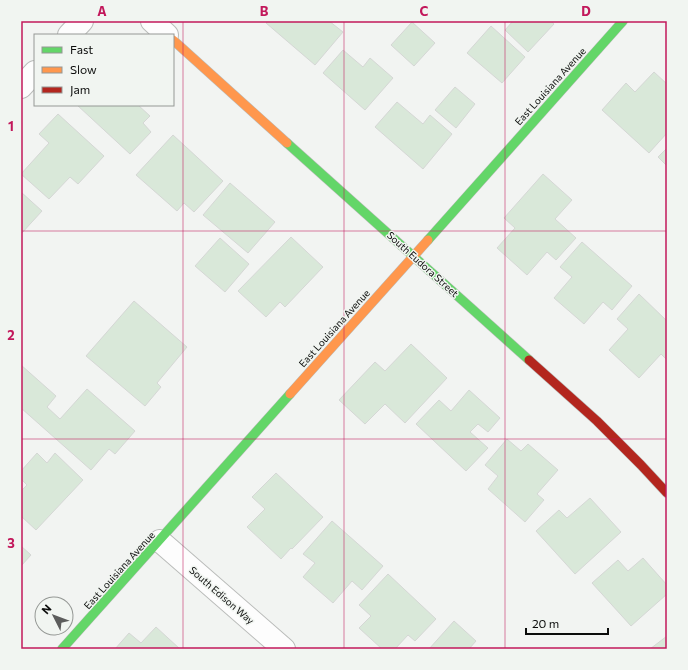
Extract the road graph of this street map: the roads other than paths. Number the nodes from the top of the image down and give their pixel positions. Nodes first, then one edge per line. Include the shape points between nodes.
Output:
1 (82, 21) edge
2 (152, 21) edge
3 (622, 21) edge
4 (70, 34) edge
5 (166, 34) edge
6 (174, 41) edge
7 (34, 73) edge
8 (21, 87) edge
9 (413, 256) junction
10 (667, 493) edge
11 (160, 541) junction
12 (62, 649) edge
13 (284, 649) edge

1 - 4 street
2 - 5 street
3 - 9 street, East Louisiana Avenue
6 - 9 street, South Eudora Street
7 - 8 street
9 - 10 street, South Eudora Street via 597,421
9 - 11 street, East Louisiana Avenue
11 - 12 street, East Louisiana Avenue
11 - 13 street, South Edison Way

